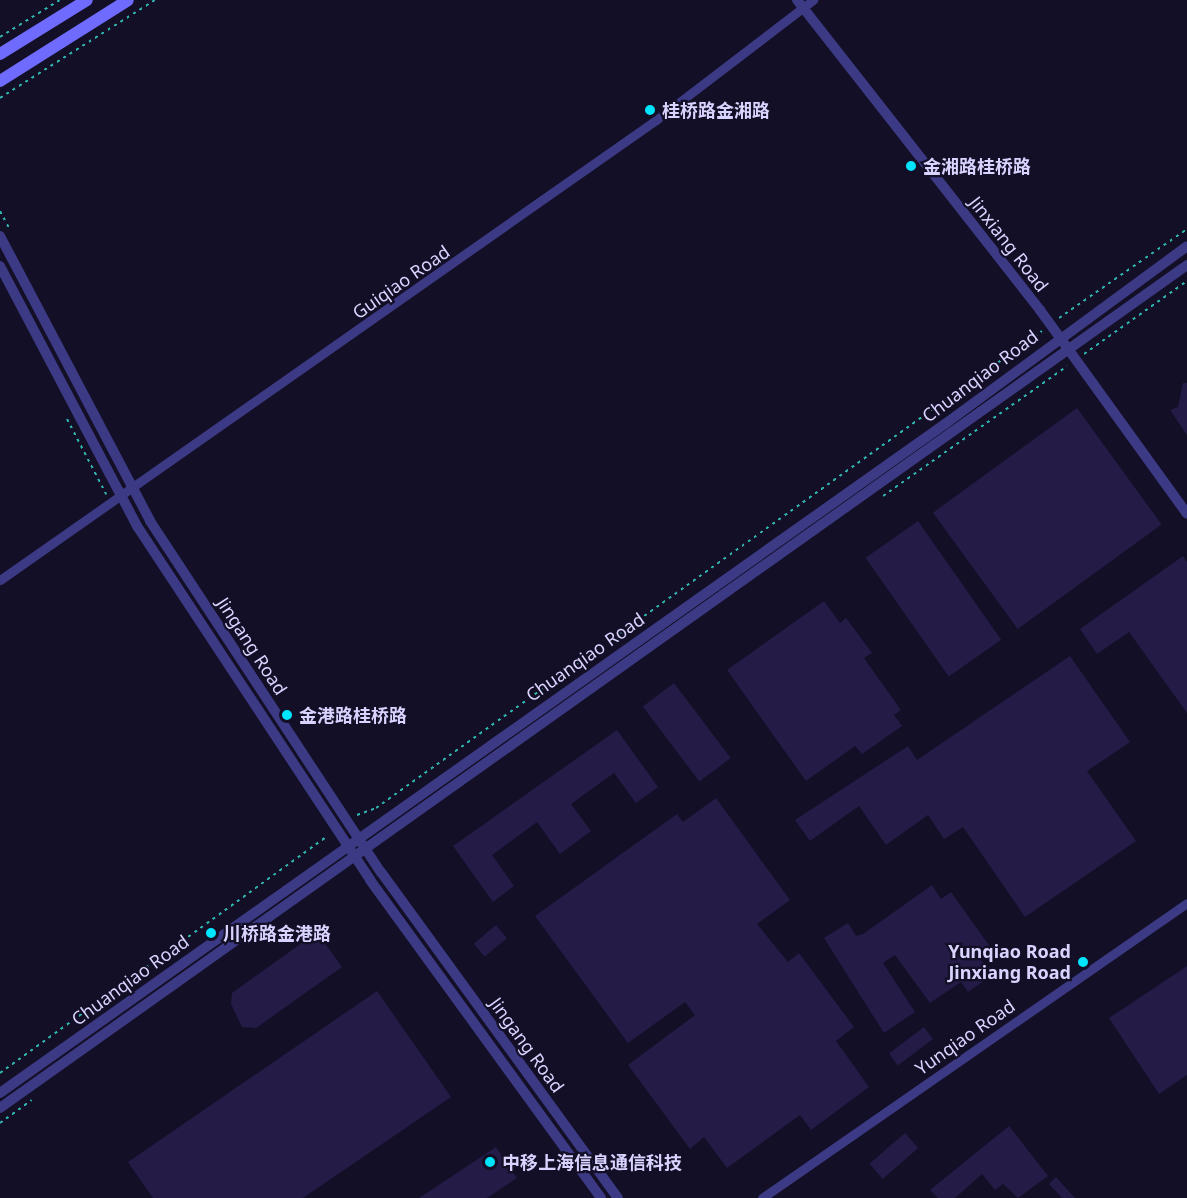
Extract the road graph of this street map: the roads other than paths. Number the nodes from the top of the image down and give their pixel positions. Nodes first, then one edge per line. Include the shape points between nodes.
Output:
1 (87, 0) edge
2 (128, 0) edge
3 (813, 0) edge
4 (800, 4) edge
5 (0, 54) edge
6 (0, 81) edge
7 (5, 234) edge
8 (1187, 246) edge
9 (1187, 265) edge
10 (0, 266) edge
11 (1060, 337) junction
12 (1069, 349) junction
13 (132, 492) junction
14 (121, 499) junction
15 (1187, 514) edge
16 (0, 580) edge
17 (361, 833) junction
18 (346, 844) junction
19 (365, 848) junction
20 (354, 856) junction
21 (1187, 903) edge
22 (0, 1093) edge
23 (0, 1108) edge
24 (601, 1198) edge
25 (618, 1198) edge
26 (762, 1198) edge

1 - 5 main road
2 - 6 main road
3 - 4 street, Guiqiao Road
4 - 11 street, Jinxiang Road
4 - 13 street, Guiqiao Road via 656,120
7 - 13 street, Jingang Road
8 - 11 street, Chuanqiao Road
9 - 12 street, Chuanqiao Road
10 - 14 street, Jingang Road
11 - 12 street, Jinxiang Road
11 - 17 street, Chuanqiao Road via 945,424
12 - 15 street, Jinxiang Road
12 - 19 street, Chuanqiao Road
13 - 14 street, Guiqiao Road
13 - 17 street, Jingang Road
14 - 16 street, Guiqiao Road
14 - 18 street, Jingang Road
17 - 18 street, Chuanqiao Road
17 - 19 street, Jingang Road
18 - 20 street, Jingang Road
18 - 22 street, Chuanqiao Road
19 - 20 street, Chuanqiao Road
19 - 25 street, Jingang Road
20 - 23 street, Chuanqiao Road
20 - 24 street, Jingang Road
21 - 26 street, Yunqiao Road

